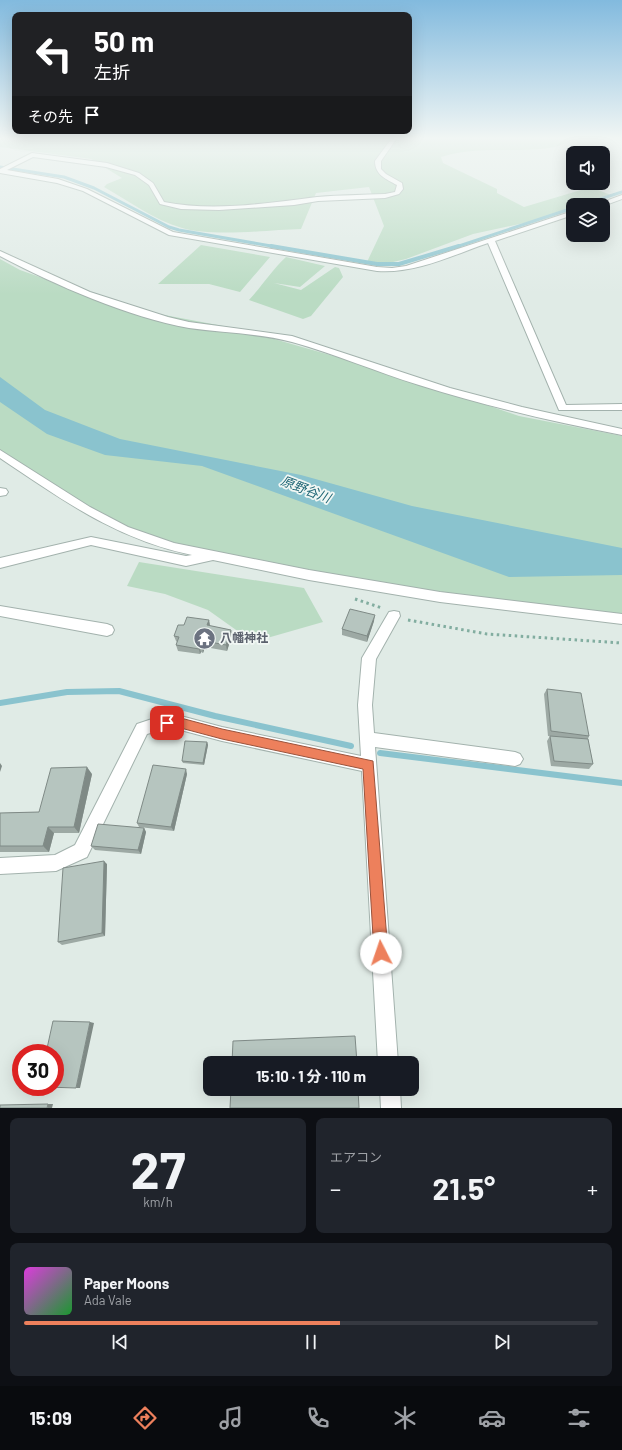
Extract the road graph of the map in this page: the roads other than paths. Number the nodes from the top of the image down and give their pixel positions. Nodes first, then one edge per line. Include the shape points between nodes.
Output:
1 (84, 190) edge
2 (154, 190) edge
3 (399, 190) edge
4 (622, 197) edge
5 (610, 201) edge
6 (610, 202) edge
7 (622, 204) edge
8 (566, 215) edge
9 (491, 241) junction
10 (0, 253) edge
11 (622, 407) edge
12 (622, 432) edge
13 (0, 453) edge
14 (216, 556) junction
15 (0, 563) edge
16 (0, 611) edge
17 (394, 616) road end
18 (622, 620) edge
19 (107, 630) dead end
20 (367, 739) junction
21 (515, 759) dead end
22 (368, 764) junction
23 (0, 866) edge
24 (388, 1056) edge
25 (391, 1096) edge
26 (392, 1108) edge

1 - 9 street via 172,234 366,268 407,268
2 - 3 street via 162,203 219,208 385,196 397,193
4 - 5 street
6 - 7 street
8 - 9 street
9 - 11 street via 562,408
10 - 12 street via 77,291 161,318 188,325 239,329 292,339 423,383 490,402
13 - 14 street via 86,510 124,530 173,547
14 - 15 street via 186,561 91,541
14 - 18 street via 440,597
16 - 19 street
17 - 20 street via 369,658 364,704
20 - 21 street
20 - 22 street
22 - 23 street via 222,734 177,722 158,724 142,729 81,851 56,864
22 - 24 street
25 - 26 street

